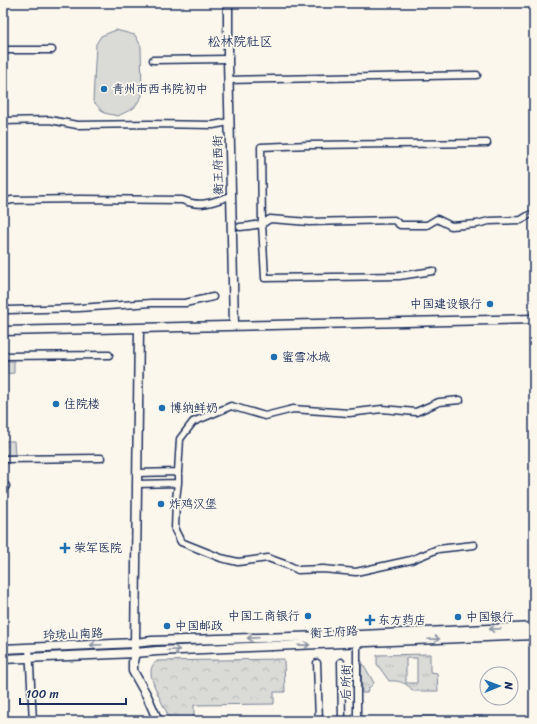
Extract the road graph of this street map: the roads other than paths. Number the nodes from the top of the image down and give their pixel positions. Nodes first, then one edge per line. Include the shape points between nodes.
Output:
1 (228, 3) edge
2 (3, 50) edge
3 (52, 50) dead end
4 (228, 58) junction
5 (153, 60) dead end
6 (478, 75) dead end
7 (228, 80) junction
8 (3, 121) edge
9 (229, 122) junction
10 (487, 143) dead end
11 (231, 196) junction
12 (3, 202) edge
13 (529, 215) dead end
14 (262, 224) junction
15 (240, 227) dead end
16 (433, 271) dead end
17 (213, 297) dead end
18 (3, 306) edge
19 (534, 319) edge
20 (234, 326) junction
21 (139, 329) junction
22 (3, 332) edge
23 (109, 355) dead end
24 (3, 356) edge
25 (460, 400) dead end
26 (101, 458) dead end
27 (3, 459) edge
28 (178, 472) junction
29 (137, 473) junction
30 (178, 483) junction
31 (137, 484) junction
32 (474, 545) dead end
33 (534, 628) edge
34 (534, 635) edge
35 (135, 643) junction
36 (357, 643) junction
37 (30, 648) junction
38 (3, 649) edge
39 (135, 653) junction
40 (30, 658) junction
41 (3, 659) edge
42 (341, 662) dead end
43 (317, 663) dead end
44 (33, 721) edge
45 (158, 721) edge
46 (319, 721) edge
47 (342, 721) edge
48 (357, 721) edge

1 - 4 street, 衡王府西街
2 - 3 street
4 - 5 street
4 - 7 street, 衡王府西街
6 - 7 street
7 - 9 street, 衡王府西街
8 - 9 street via 50,120 76,125 214,125
9 - 11 street, 衡王府西街
10 - 14 street via 261,147
11 - 12 street via 204,204 182,200 50,199
11 - 20 street, 衡王府西街
13 - 14 street via 521,220 451,226 437,219 427,225 400,225 394,220 309,222 270,219
14 - 15 street
14 - 16 street via 265,278 398,276
17 - 18 street via 185,303 79,308 8,310
19 - 20 street
20 - 21 street
21 - 22 street
21 - 29 street
23 - 24 street
25 - 28 street via 439,402 416,412 382,409 348,413 293,409 265,416 231,406 193,422 180,439
26 - 27 street
28 - 29 street
28 - 30 street
29 - 31 street
30 - 31 street
30 - 32 street via 175,530 182,542 238,562 268,558 298,570 356,572 411,560 438,549
31 - 35 street
33 -> 35 street, 衡王府路
36 -> 34 street, 衡王府路
35 -> 37 street, 玲珑山南路
35 - 39 street
39 -> 36 street, 衡王府路
36 - 48 street, 后所街
37 - 38 street, 玲珑山南路
37 - 40 street
39 - 40 street, 玲珑山南路
39 - 45 street via 133,671
40 - 41 street, 玲珑山南路
40 - 44 street
42 - 47 street
43 - 46 street

